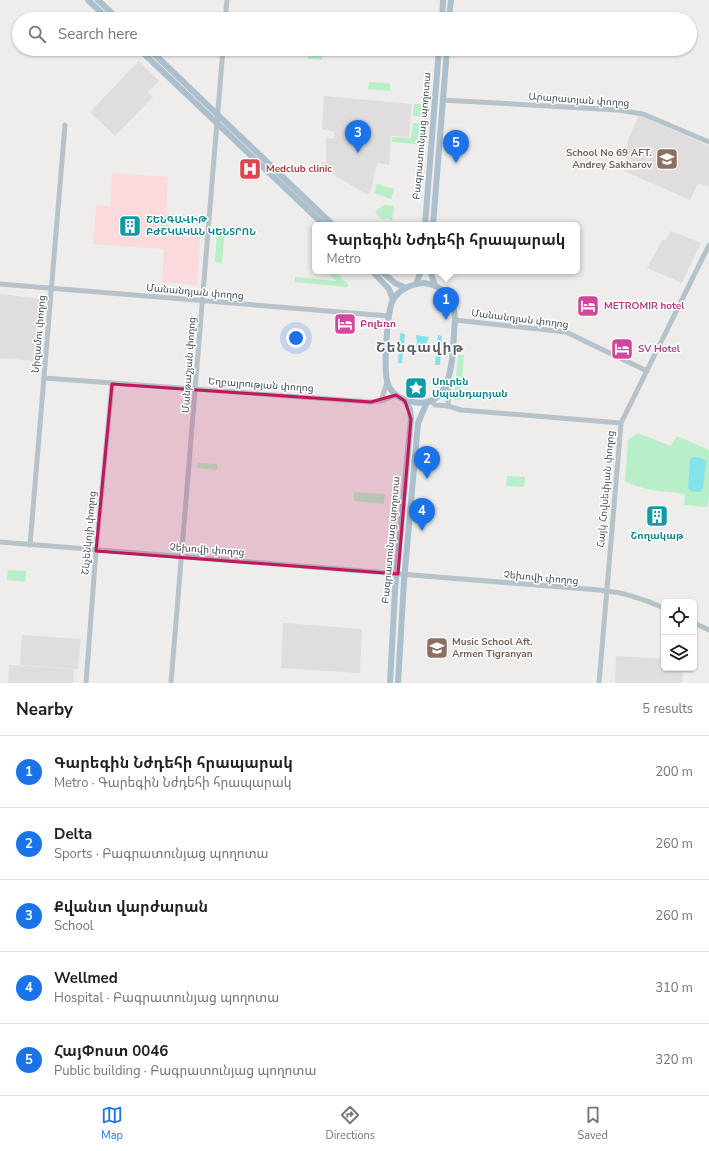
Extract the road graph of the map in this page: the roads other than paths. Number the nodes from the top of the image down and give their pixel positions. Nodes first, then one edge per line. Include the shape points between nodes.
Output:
1 (88, 0) edge
2 (98, 0) edge
3 (227, 0) edge
4 (443, 0) edge
5 (451, 0) edge
6 (101, 12) edge
7 (111, 12) edge
8 (226, 12) edge
9 (442, 12) edge
10 (450, 12) edge
11 (147, 56) edge
12 (156, 56) edge
13 (222, 56) edge
14 (438, 56) edge
15 (446, 56) edge
16 (442, 100) junction
17 (218, 115) junction
18 (218, 124) junction
19 (66, 125) dead end
20 (709, 142) edge
21 (321, 222) edge
22 (331, 222) edge
23 (425, 222) edge
24 (433, 222) edge
25 (709, 245) edge
26 (375, 274) edge
27 (384, 274) edge
28 (420, 274) edge
29 (431, 274) edge
30 (0, 284) edge
31 (416, 284) junction
32 (435, 285) junction
33 (406, 288) junction
34 (51, 289) junction
35 (393, 300) junction
36 (202, 301) junction
37 (389, 316) junction
38 (455, 320) junction
39 (647, 371) junction
40 (44, 378) junction
41 (449, 381) junction
42 (387, 383) junction
43 (112, 384) junction
44 (196, 389) junction
45 (396, 395) junction
46 (381, 401) junction
47 (405, 401) junction
48 (429, 402) junction
49 (448, 406) junction
50 (621, 423) junction
51 (0, 542) edge
52 (30, 545) junction
53 (96, 551) junction
54 (181, 557) junction
55 (398, 574) junction
56 (405, 575) junction
57 (606, 592) junction
58 (661, 607) edge
59 (697, 625) edge
60 (709, 631) edge
61 (86, 683) edge
62 (171, 683) edge
63 (390, 683) edge
64 (398, 683) edge
65 (599, 683) edge

1 - 6 main road
2 - 7 main road
3 - 8 street
4 - 9 main road
5 - 10 main road
11 - 18 main road
12 - 17 main road
13 - 17 street, Մանթաշյան փողոց
14 - 23 main road, Բագրատունյաց պողոտա
15 - 16 main road, Բագրատունյաց պողոտա
16 - 20 street, Արարատյան փողոց via 618,110 643,114
16 - 24 main road, Բագրատունյաց պողոտա
17 - 18 street, Մանթաշյան փողոց
17 - 22 main road
18 - 21 main road
18 - 36 street, Մանթաշյան փողոց
19 - 34 street, Նիզամու փողոց
25 - 39 street, Հայկ Հովսեփյան փողոց
26 - 35 main road via 389,289
27 - 33 main road via 395,284
28 - 31 main road
29 - 32 main road
30 - 34 street, Մանանդյան փողոց
31 - 32 main road
31 - 33 main road
32 - 38 main road via 452,303
33 - 35 main road
34 - 36 street, Մանանդյան փողոց
34 - 40 street, Նիզամու փողոց
35 - 37 main road
36 - 37 street, Մանանդյան փողոց
36 - 44 street, Մանթաշյան փողոց
37 - 42 main road via 385,373
38 - 39 street, Մանանդյան փողոց via 566,332
38 - 41 main road
39 - 50 street, Հայկ Հովսեփյան փողոց
40 - 43 street, Եղբայրության փողոց
40 - 52 street, Նիզամու փողոց
41 - 48 main road via 442,392
41 - 49 street
42 - 45 main road
42 - 46 street
43 - 44 street, Եղբայրության փողոց
43 - 53 street, Շևչենկոյի փողոց
44 - 46 street, Եղբայրության փողոց
44 - 54 street, Մանթաշյան փողոց
45 - 46 street, Եղբայրության փողոց
45 - 47 main road
47 - 48 main road
47 - 55 main road, Բագրատունյաց պողոտա via 410,409 411,420
48 - 49 street
48 - 56 main road, Բագրատունյաց պողոտա via 418,423
49 - 50 street via 462,410
50 - 57 street, Հայկ Հովսեփյան փողոց
51 - 52 street, Չեխովի փողոց
52 - 53 street, Չեխովի փողոց
53 - 54 street, Չեխովի փողոց
53 - 61 street, Շևչենկոյի փողոց
54 - 55 street, Չեխովի փողոց
54 - 62 street, Մանթաշյան փողոց
55 - 56 street, Չեխովի փողոց
55 - 63 main road, Բագրատունյաց պողոտա
56 - 57 street, Չեխովի փողոց
56 - 64 main road, Բագրատունյաց պողոտա
57 - 58 street, Չեխովի փողոց via 641,597
57 - 65 street, Հայկ Հովսեփյան փողոց
59 - 60 street

